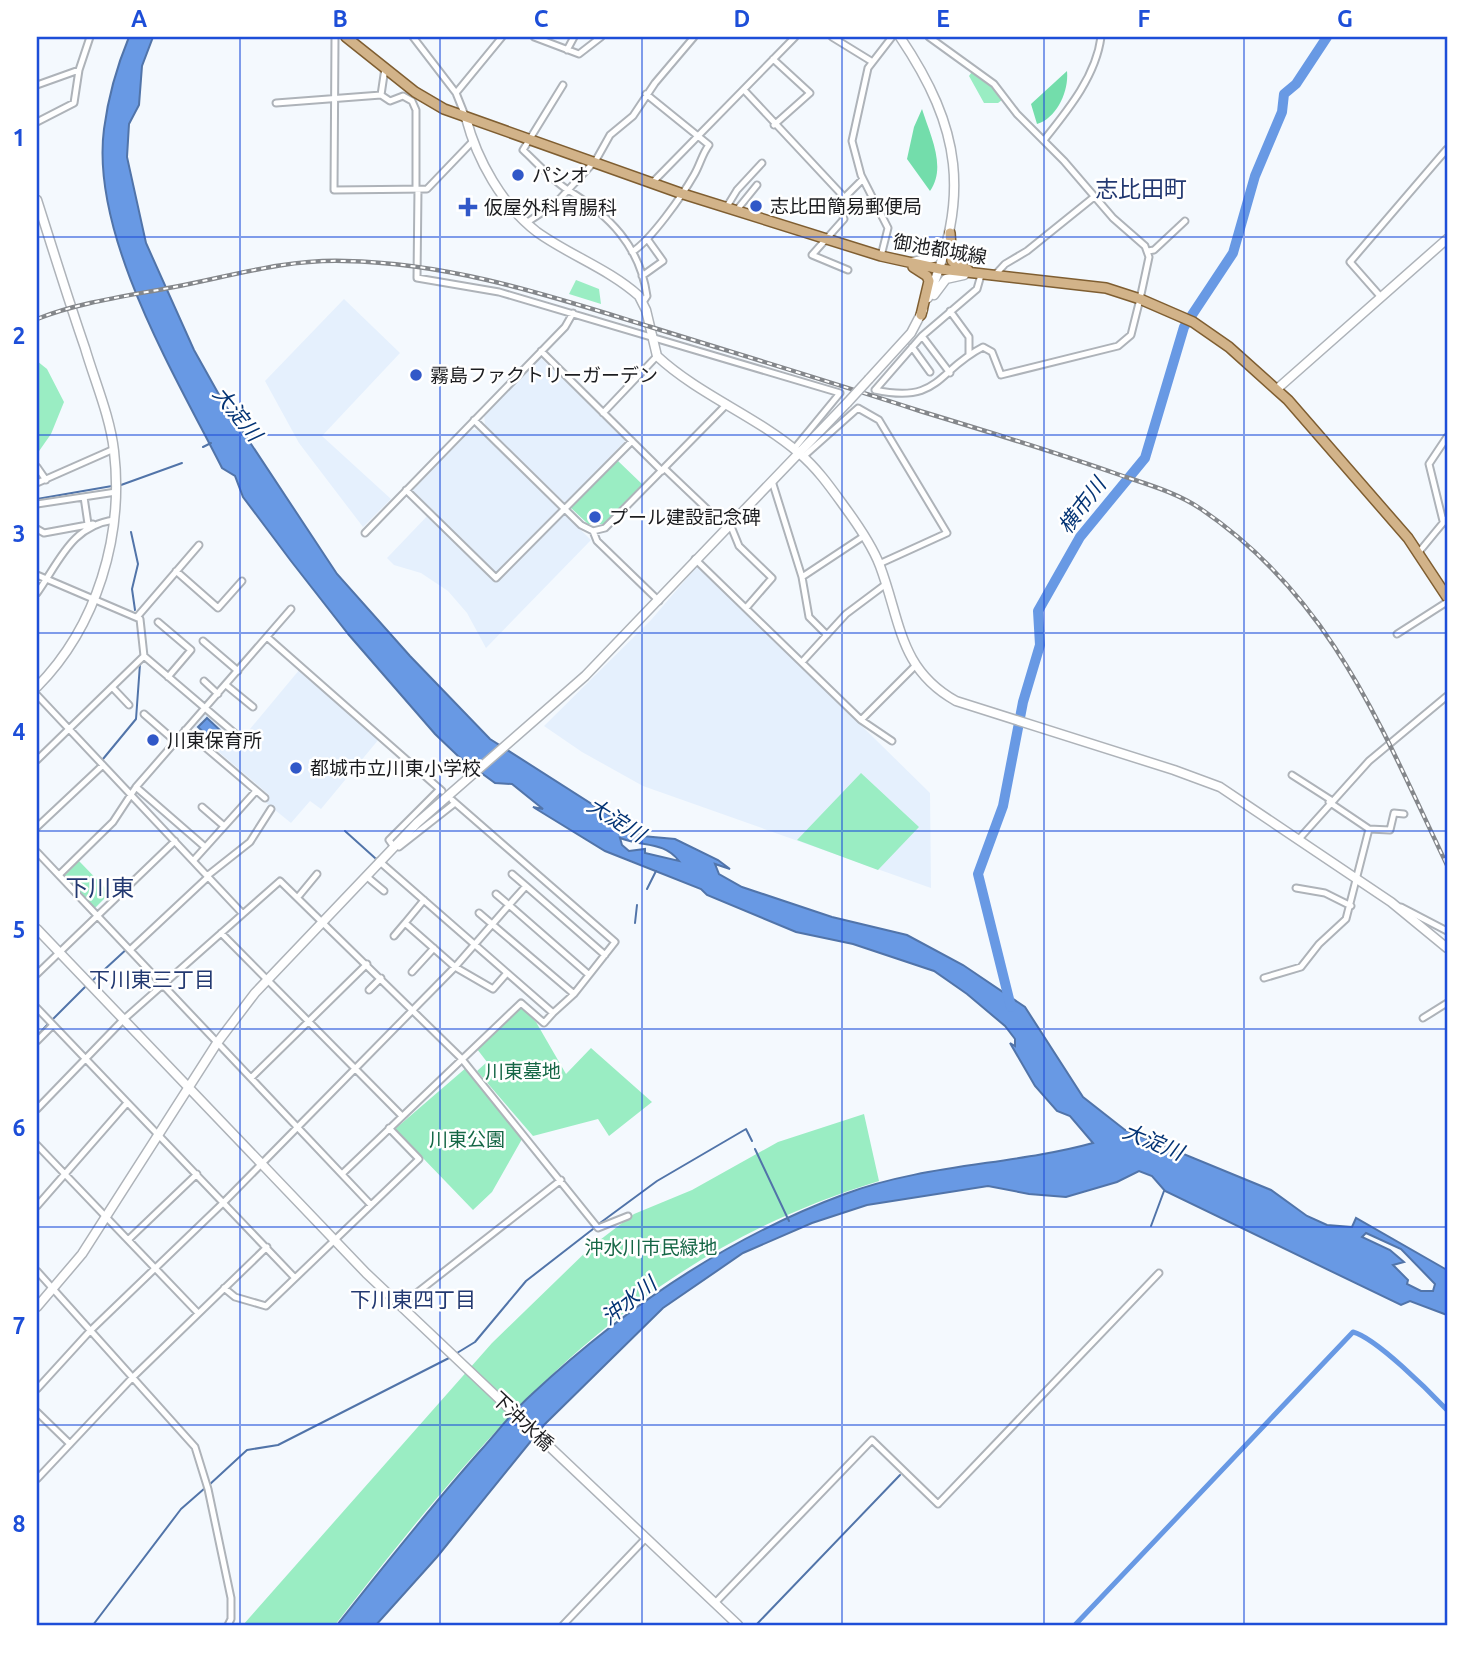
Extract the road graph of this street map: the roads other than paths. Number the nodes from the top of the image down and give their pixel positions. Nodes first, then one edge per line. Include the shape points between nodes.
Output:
1 (90, 37) edge
2 (335, 37) edge
3 (346, 37) edge
4 (413, 37) edge
5 (538, 37) edge
6 (574, 37) edge
7 (601, 37) edge
8 (795, 37) edge
9 (832, 37) edge
10 (892, 37) edge
11 (900, 37) edge
12 (929, 37) edge
13 (1101, 37) edge
14 (499, 38) edge
15 (691, 38) edge
16 (567, 50) junction
17 (774, 59) junction
18 (871, 61) junction
19 (385, 68) junction
20 (79, 70) junction
21 (37, 85) edge
22 (563, 85) dead end
23 (744, 90) junction
24 (456, 93) junction
25 (646, 94) junction
26 (381, 95) junction
27 (335, 100) junction
28 (276, 103) dead end
29 (467, 118) junction
30 (37, 122) edge
31 (774, 125) junction
32 (698, 137) junction
33 (528, 139) junction
34 (1044, 140) junction
35 (473, 141) junction
36 (1447, 149) edge
37 (592, 163) junction
38 (762, 163) dead end
39 (863, 179) junction
40 (652, 183) junction
41 (757, 185) dead end
42 (417, 189) junction
43 (568, 190) junction
44 (680, 193) junction
45 (844, 197) junction
46 (1094, 197) junction
47 (37, 201) edge
48 (731, 210) junction
49 (1185, 221) dead end
50 (526, 223) junction
51 (41, 226) edge
52 (950, 233) junction
53 (826, 239) junction
54 (1447, 239) edge
55 (648, 240) junction
56 (1147, 251) junction
57 (632, 252) junction
58 (881, 256) junction
59 (905, 263) junction
60 (940, 269) junction
61 (848, 270) dead end
62 (981, 275) junction
63 (642, 276) junction
64 (995, 276) junction
65 (1380, 296) junction
66 (1140, 299) junction
67 (643, 302) junction
68 (950, 311) junction
69 (573, 313) junction
70 (920, 316) junction
71 (650, 335) junction
72 (922, 336) junction
73 (912, 346) junction
74 (541, 351) junction
75 (969, 354) junction
76 (657, 356) junction
77 (930, 372) dead end
78 (950, 373) junction
79 (1277, 388) junction
80 (840, 393) junction
81 (727, 404) junction
82 (858, 408) junction
83 (604, 413) junction
84 (474, 420) junction
85 (1447, 437) edge
86 (632, 441) junction
87 (114, 449) junction
88 (799, 453) junction
89 (37, 467) edge
90 (663, 470) junction
91 (46, 480) junction
92 (772, 481) junction
93 (37, 483) edge
94 (406, 490) junction
95 (116, 491) junction
96 (83, 497) junction
97 (37, 504) edge
98 (565, 509) junction
99 (1445, 519) edge
100 (114, 520) junction
101 (96, 523) junction
102 (88, 524) junction
103 (728, 526) junction
104 (37, 529) edge
105 (593, 531) junction
106 (365, 533) dead end
107 (864, 536) junction
108 (199, 545) dead end
109 (1419, 552) junction
110 (695, 559) junction
111 (879, 564) junction
112 (176, 571) junction
113 (37, 575) edge
114 (802, 577) junction
115 (47, 579) junction
116 (242, 581) dead end
117 (886, 584) junction
118 (37, 593) edge
119 (96, 600) junction
120 (1447, 600) edge
121 (659, 601) junction
122 (746, 608) junction
123 (291, 609) dead end
124 (137, 617) junction
125 (158, 622) dead end
126 (1397, 634) dead end
127 (827, 635) junction
128 (267, 637) junction
129 (203, 641) dead end
130 (144, 656) junction
131 (802, 662) junction
132 (915, 666) junction
133 (238, 671) junction
134 (168, 677) junction
135 (204, 681) dead end
136 (226, 685) junction
137 (37, 687) edge
138 (112, 687) junction
139 (218, 694) junction
140 (37, 695) edge
141 (1447, 696) edge
142 (130, 705) dead end
143 (253, 707) dead end
144 (205, 708) junction
145 (144, 714) dead end
146 (861, 720) junction
147 (69, 729) junction
148 (185, 730) junction
149 (239, 737) dead end
150 (176, 741) junction
151 (892, 741) dead end
152 (37, 760) edge
153 (103, 765) junction
154 (1292, 775) dead end
155 (136, 787) junction
156 (256, 790) junction
157 (130, 795) junction
158 (265, 799) dead end
159 (1330, 801) junction
160 (202, 807) dead end
161 (271, 809) dead end
162 (1404, 814) dead end
163 (224, 826) junction
164 (37, 827) edge
165 (1370, 830) junction
166 (1298, 840) junction
167 (175, 841) junction
168 (205, 847) junction
169 (394, 847) junction
170 (37, 852) edge
171 (193, 861) junction
172 (381, 863) junction
173 (317, 874) dead end
174 (512, 874) dead end
175 (59, 875) junction
176 (207, 876) junction
177 (366, 876) junction
178 (1358, 880) junction
179 (526, 886) junction
180 (1296, 888) dead end
181 (384, 891) dead end
182 (496, 894) dead end
183 (298, 897) junction
184 (424, 901) junction
185 (1391, 902) junction
186 (509, 905) junction
187 (1350, 906) junction
188 (242, 913) junction
189 (479, 913) dead end
190 (97, 915) junction
191 (324, 923) junction
192 (405, 923) junction
193 (492, 925) junction
194 (37, 929) edge
195 (1447, 931) edge
196 (221, 933) junction
197 (394, 936) dead end
198 (475, 945) junction
199 (128, 947) junction
200 (434, 948) junction
201 (1447, 948) edge
202 (59, 952) junction
203 (605, 955) junction
204 (367, 964) junction
205 (455, 967) junction
206 (412, 972) dead end
207 (507, 973) junction
208 (37, 974) edge
209 (588, 974) junction
210 (381, 978) junction
211 (1264, 978) dead end
212 (267, 980) junction
213 (163, 985) junction
214 (369, 990) dead end
215 (574, 994) junction
216 (1447, 1003) edge
217 (37, 1008) edge
218 (411, 1009) junction
219 (553, 1013) junction
220 (1423, 1018) dead end
221 (123, 1020) junction
222 (309, 1022) junction
223 (53, 1025) junction
224 (37, 1041) edge
225 (218, 1043) junction
226 (84, 1058) junction
227 (461, 1058) junction
228 (354, 1068) junction
229 (251, 1078) junction
230 (188, 1088) junction
231 (127, 1103) junction
232 (37, 1109) edge
233 (401, 1115) junction
234 (296, 1127) junction
235 (389, 1128) junction
236 (159, 1136) junction
237 (37, 1145) edge
238 (261, 1164) junction
239 (64, 1174) junction
240 (197, 1174) junction
241 (342, 1174) junction
242 (562, 1180) junction
243 (224, 1202) junction
244 (371, 1205) junction
245 (37, 1206) edge
246 (628, 1216) dead end
247 (107, 1219) junction
248 (128, 1240) junction
249 (334, 1240) junction
250 (267, 1247) junction
251 (154, 1269) junction
252 (37, 1271) edge
253 (1159, 1272) dead end
254 (295, 1277) junction
255 (224, 1288) junction
256 (53, 1289) junction
257 (400, 1306) junction
258 (37, 1307) edge
259 (198, 1313) junction
260 (90, 1331) junction
261 (133, 1377) junction
262 (37, 1389) edge
263 (37, 1412) edge
264 (69, 1444) junction
265 (37, 1479) edge
266 (646, 1538) junction
267 (715, 1603) junction
268 (228, 1625) edge
269 (563, 1625) edge
270 (738, 1625) edge

1 - 20 street
2 - 27 street
3 - 19 main road, 御池都城線
4 - 24 street
5 - 16 street
6 - 16 street
7 - 16 street via 583,53
8 - 17 street
9 - 18 street
10 - 18 street
11 - 52 street via 930,87 948,136 955,186
12 - 34 street via 994,84
13 - 34 street via 1085,82
14 - 24 street
15 - 25 street
17 - 23 street
17 - 31 street via 810,93
18 - 39 street via 852,141
19 - 26 street
19 - 29 main road, 御池都城線 via 433,103
20 - 21 street
20 - 30 street via 74,103
22 - 33 street
23 - 31 street
23 - 32 street
24 - 29 street
25 - 32 street
25 - 37 street
26 - 27 street
26 - 42 street via 390,101 403,96 415,105
27 - 28 street
27 - 42 street via 334,190
29 - 33 main road, 御池都城線
29 - 35 street
31 - 45 street
32 - 40 street
32 - 44 street via 709,145
33 - 37 main road, 御池都城線
33 - 43 street via 523,150
34 - 46 street
35 - 42 street via 435,185
35 - 50 street via 502,196
36 - 65 street via 1350,262
37 - 40 main road, 御池都城線
37 - 43 street
38 - 48 street via 737,190
39 - 45 street
39 - 58 street via 888,228
40 - 44 main road, 御池都城線
41 - 48 street
42 - 69 street via 417,278 499,292
43 - 50 street
43 - 57 street via 611,220
44 - 48 main road, 御池都城線
44 - 55 street
45 - 53 street via 839,203 844,219
46 - 56 street
46 - 64 street via 1004,264
47 - 51 street
48 - 53 main road, 御池都城線
49 - 56 street via 1154,250
50 - 67 street via 631,289
51 - 87 street via 105,410
52 - 59 street via 933,258
52 - 60 street
52 - 62 main road via 952,261
53 - 58 main road, 御池都城線
53 - 61 street via 812,254
54 - 65 street
55 - 57 street
55 - 63 street via 663,261
56 - 66 street
57 - 63 street
58 - 59 main road, 御池都城線
59 - 60 main road, 御池都城線
59 - 70 main road via 929,281
60 - 62 main road, 御池都城線
60 - 70 street
62 - 64 main road, 御池都城線
62 - 68 street via 977,289
62 - 70 street via 946,279
63 - 67 street via 647,296
64 - 66 main road, 御池都城線 via 1088,285
65 - 79 street
66 - 75 street via 1130,335 1100,352 1002,375 988,348
66 - 79 main road, 御池都城線 via 1193,322
67 - 71 street
68 - 72 street
68 - 75 street via 969,337
69 - 71 street
69 - 74 street
70 - 88 street, bridge via 911,333
71 - 76 street
71 - 80 street
72 - 73 street
72 - 78 street
73 - 77 street
73 - 78 street via 875,390 921,392
74 - 83 street
74 - 84 street
75 - 78 street
76 - 81 street
76 - 83 street
79 - 109 main road, 御池都城線
80 - 82 street
80 - 88 street
81 - 88 street
81 - 90 street
82 - 88 street
82 - 111 street via 879,421 947,533
83 - 86 street
84 - 94 street
84 - 98 street
85 - 99 street via 1429,471
86 - 90 street
86 - 98 street
87 - 91 street
87 - 95 street
88 - 92 street
88 - 107 street
89 - 91 street
90 - 103 street
90 - 105 street via 605,528
91 - 93 street
92 - 103 street
92 - 114 street
94 - 98 street via 496,579
94 - 106 street
95 - 96 street
95 - 100 street
96 - 97 street
96 - 102 street
98 - 105 street
99 - 109 street
100 - 101 street
100 - 119 street
101 - 102 street
101 - 115 street via 63,549
102 - 104 street via 44,533
103 - 110 street
103 - 122 street via 739,545 772,578
105 - 121 street via 597,541
107 - 111 street
107 - 114 street
108 - 112 street
109 - 120 main road, 御池都城線
110 - 121 street
110 - 122 street
111 - 117 street
112 - 116 street via 218,608
112 - 124 street
113 - 115 street
114 - 127 street via 809,617
115 - 118 street
115 - 119 street
117 - 127 street
117 - 132 street
119 - 124 street
119 - 137 street via 75,639
120 - 126 street
121 - 169 street via 586,676
122 - 131 street
123 - 128 street
124 - 130 street
125 - 134 street via 191,650
127 - 131 street
128 - 133 street
128 - 169 street via 441,790 389,840
129 - 133 street
130 - 134 street
130 - 138 street
131 - 146 street
132 - 146 street
132 - 166 street via 934,687 961,703 1220,788
133 - 136 street
134 - 144 street
135 - 139 street
136 - 139 street
136 - 143 street
138 - 142 street
138 - 147 street
139 - 144 street
140 - 147 street
141 - 159 street via 1368,761
144 - 148 street
144 - 149 street
145 - 150 street
146 - 151 street
147 - 152 street
147 - 153 street
148 - 150 street
148 - 156 street
150 - 155 street
153 - 157 street
153 - 164 street
154 - 159 street
155 - 157 street
155 - 168 street
156 - 158 street
156 - 163 street
157 - 167 street
157 - 175 street via 113,822
159 - 165 street
159 - 166 street
160 - 163 street
161 - 176 street via 250,842
162 - 165 street via 1394,813 1390,830
163 - 168 street
165 - 178 street
166 - 178 street
167 - 171 street
167 - 190 street
168 - 171 street
169 - 172 street
170 - 175 street
171 - 176 street
172 - 177 street
172 - 184 street
172 - 203 street via 454,801 615,943
173 - 183 street
174 - 179 street
175 - 190 street
176 - 188 street
176 - 199 street
177 - 181 street
177 - 191 street
178 - 185 street
178 - 187 street
179 - 186 street
179 - 203 street
180 - 187 street via 1325,893
182 - 186 street
183 - 188 street via 280,881
183 - 191 street
184 - 192 street
184 - 198 street
185 - 195 street
185 - 201 street
186 - 193 street
186 - 209 street
187 - 211 street via 1346,919 1301,967
188 - 196 street
189 - 193 street
190 - 199 street
190 - 202 street
191 - 204 street
191 - 212 street
192 - 197 street
192 - 200 street
193 - 198 street
193 - 215 street
194 - 202 street, 下沖水橋
196 - 212 street
196 - 213 street
198 - 205 street
198 - 207 street
199 - 213 street
200 - 205 street
200 - 206 street
202 - 208 street
202 - 221 street, 下沖水橋
203 - 209 street
204 - 210 street
204 - 222 street
205 - 207 street via 493,989
205 - 218 street
207 - 219 street
209 - 215 street
210 - 214 street
210 - 218 street
212 - 222 street
212 - 225 street
213 - 221 street
213 - 225 street
215 - 219 street
216 - 220 street
217 - 223 street
218 - 227 street
218 - 228 street
219 - 227 street via 544,1023 521,1003
221 - 226 street
221 - 230 street, 下沖水橋
222 - 228 street
222 - 229 street
223 - 224 street
223 - 226 street
225 - 229 street
225 - 230 street
226 - 231 street
226 - 232 street
227 - 233 street
227 - 242 street
228 - 233 street
228 - 234 street
229 - 234 street
230 - 236 street
230 - 238 street, 下沖水橋
231 - 236 street
231 - 239 street
233 - 235 street
234 - 238 street
234 - 241 street
235 - 241 street
235 - 244 street via 419,1159
236 - 240 street
236 - 247 street
237 - 239 street
238 - 243 street
238 - 249 street, 下沖水橋
239 - 245 street
239 - 247 street
240 - 243 street
240 - 248 street
241 - 244 street
242 - 246 street via 598,1228
242 - 257 street
243 - 250 street
243 - 251 street
244 - 249 street
247 - 248 street
247 - 256 street
248 - 251 street
249 - 254 street
249 - 257 street, 下沖水橋
250 - 254 street
250 - 255 street
251 - 259 street
251 - 260 street
252 - 256 street
253 - 267 street via 938,1504 872,1440
254 - 255 street via 265,1306 234,1297
255 - 259 street
256 - 258 street
256 - 260 street
257 - 266 street, 下沖水橋
259 - 261 street
260 - 261 street
260 - 262 street
261 - 264 street
261 - 268 street via 195,1447 231,1598
263 - 264 street
264 - 265 street
266 - 267 street, 下沖水橋
266 - 269 street
267 - 270 street, 下沖水橋

